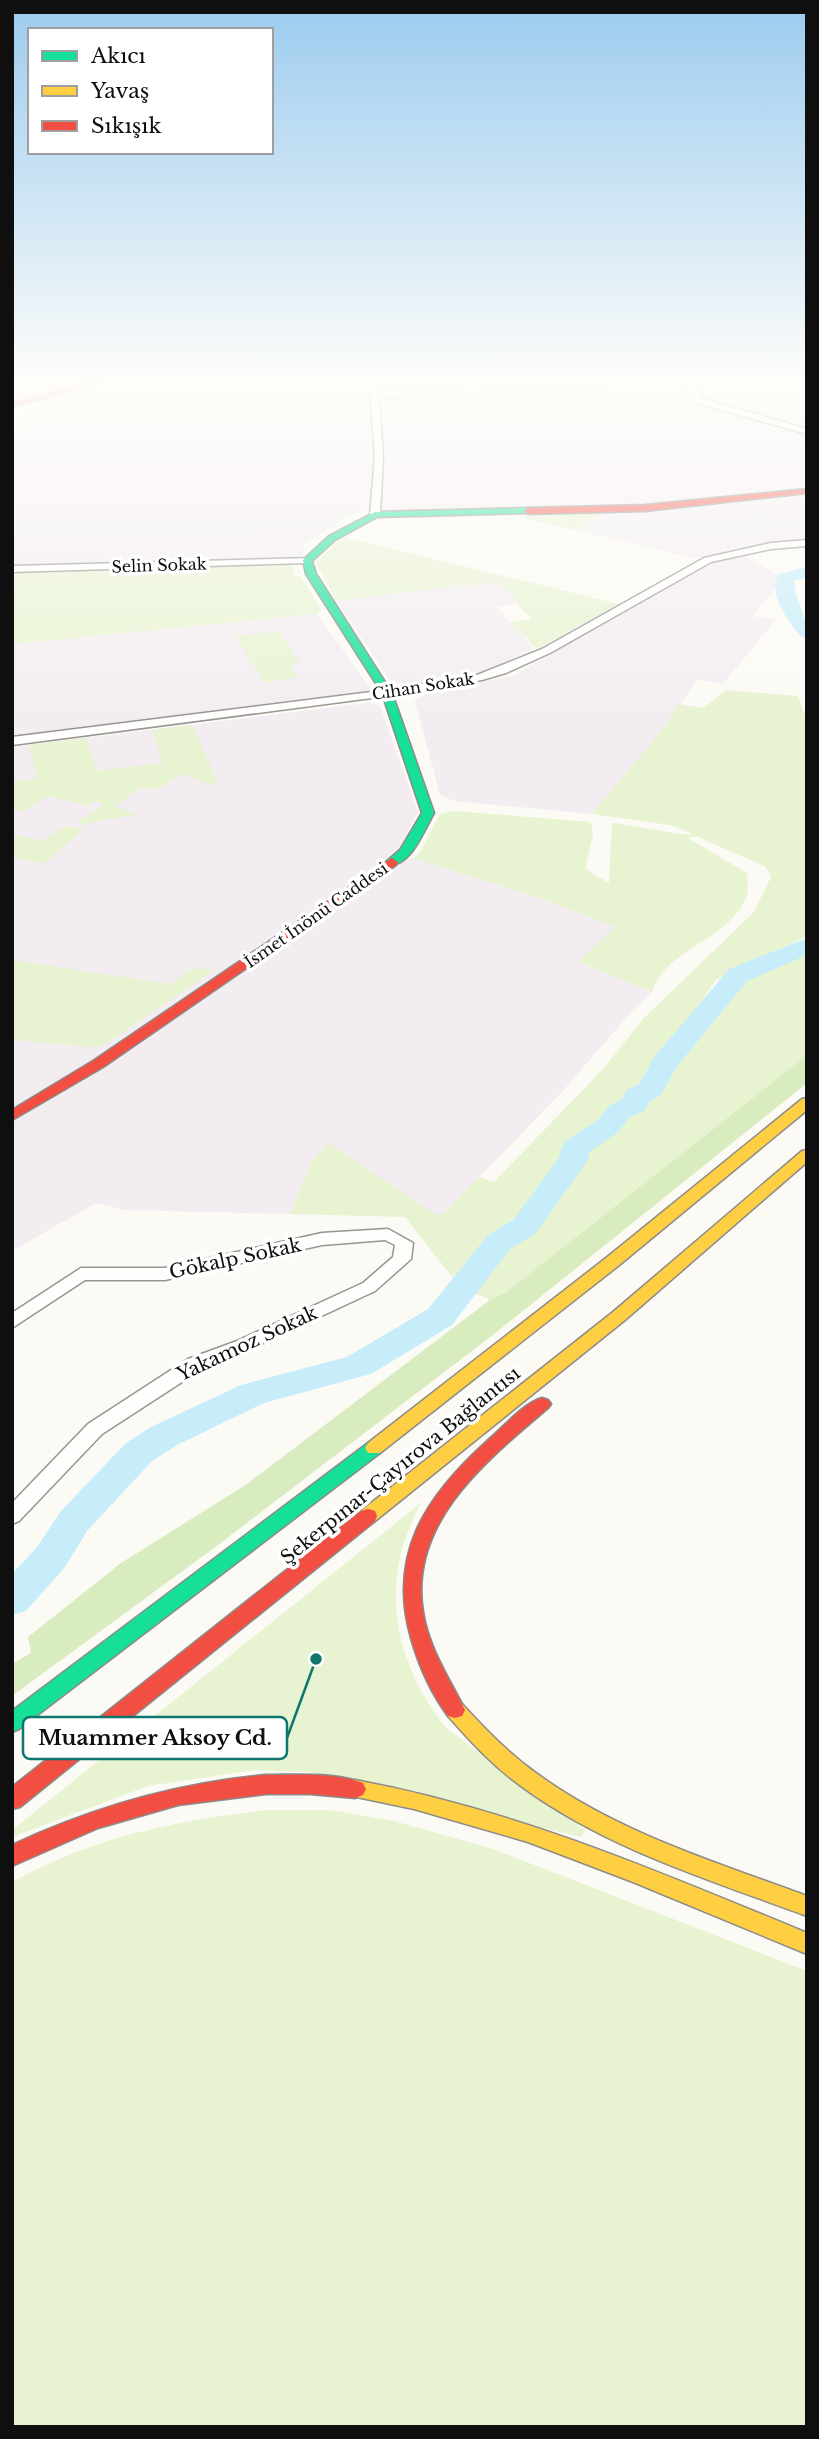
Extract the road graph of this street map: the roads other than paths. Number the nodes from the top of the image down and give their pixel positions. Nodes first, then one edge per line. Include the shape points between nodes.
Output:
1 (377, 492) edge
2 (799, 492) edge
3 (375, 514) junction
4 (807, 543) edge
5 (307, 560) junction
6 (12, 569) edge
7 (387, 693) junction
8 (12, 741) edge
9 (807, 1102) edge
10 (12, 1116) edge
11 (807, 1154) edge
12 (388, 1234) joint
13 (714, 1235) junction
14 (12, 1322) edge
15 (609, 1346) dead end
16 (551, 1397) dead end
17 (12, 1516) edge
18 (12, 1723) edge
19 (12, 1800) edge
20 (12, 1856) edge
21 (807, 1906) edge
22 (807, 1944) edge

1 - 3 street
2 - 3 main road via 645,508
3 - 5 main road via 332,538
4 - 7 street, Cihan Sokak via 708,559 502,671
5 - 6 street, Selin Sokak
5 - 7 main road, İsmet İnönü Caddesi via 311,574
7 - 8 street, Cihan Sokak
7 - 10 main road, İsmet İnönü Caddesi via 428,813 405,852 260,954
9 - 18 main road, Şekerpınar-Çayırova Bağlantısı via 377,1447
11 - 13 main road, Şekerpınar-Çayırova Bağlantısı
12 - 14 street, Gökalp Sokak via 322,1239 165,1274 81,1274
12 - 17 street, Yakamoz Sokak via 404,1243 402,1258 369,1287 195,1364 95,1429
13 - 15 main road
13 - 19 main road, Şekerpınar-Çayırova Bağlantısı via 340,1541
16 - 21 main road via 453,1486 428,1520 411,1572 411,1599 428,1668 450,1709 483,1747 519,1777 588,1817
20 - 22 main road via 45,1838 144,1802 233,1789 332,1787 438,1805

